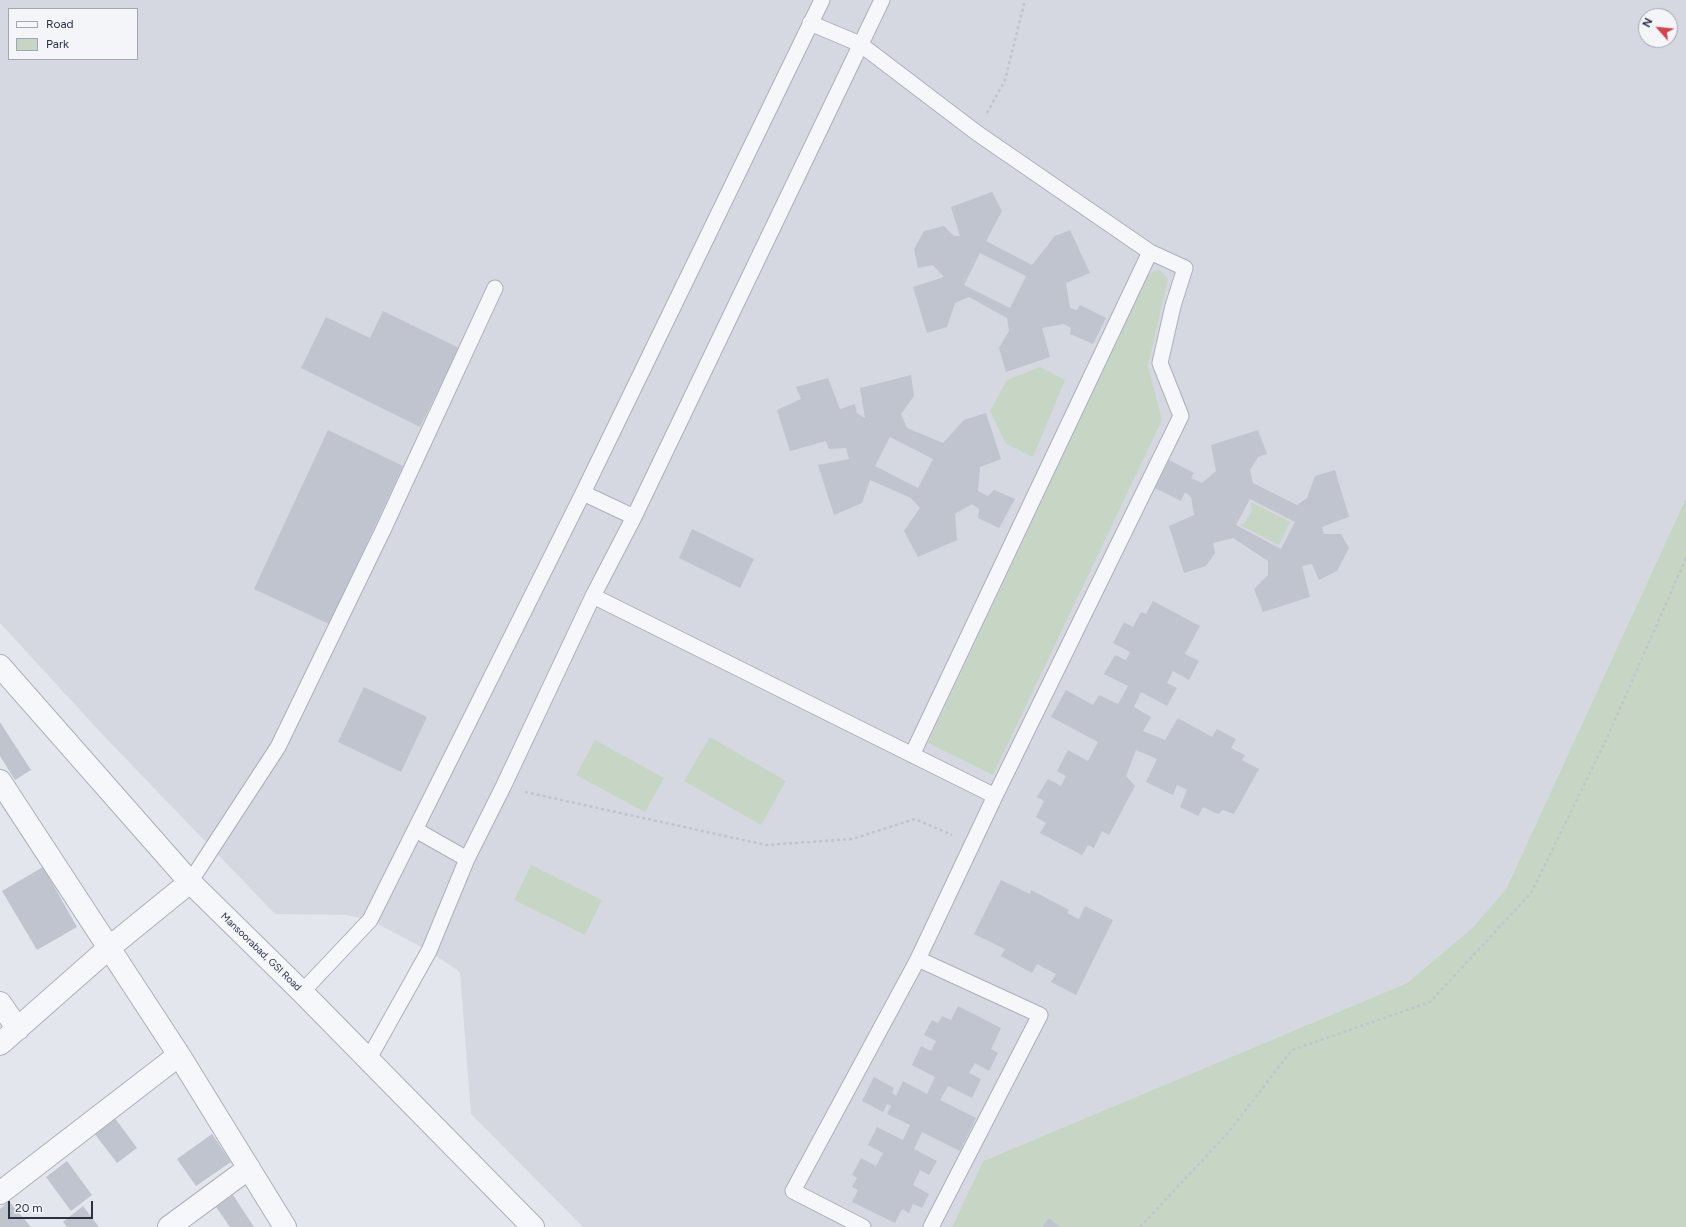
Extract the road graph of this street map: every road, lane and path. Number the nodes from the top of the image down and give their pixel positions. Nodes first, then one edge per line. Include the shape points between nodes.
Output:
1 (822, 0) edge
2 (882, 0) edge
3 (1025, 0) edge
4 (810, 23) junction
5 (860, 44) junction
6 (977, 132) junction
7 (1150, 252) junction
8 (495, 288) dead end
9 (583, 493) junction
10 (634, 517) junction
11 (1686, 558) edge
12 (594, 596) junction
13 (0, 666) edge
14 (912, 755) junction
15 (0, 781) edge
16 (503, 787) junction
17 (995, 796) junction
18 (416, 830) junction
19 (972, 843) junction
20 (466, 859) junction
21 (190, 882) junction
22 (110, 947) junction
23 (918, 959) junction
24 (302, 992) junction
25 (0, 1003) edge
26 (18, 1029) junction
27 (0, 1044) edge
28 (179, 1054) junction
29 (368, 1060) junction
30 (250, 1168) junction
31 (0, 1193) edge
32 (169, 1227) edge
33 (285, 1227) edge
34 (533, 1227) edge
35 (863, 1227) edge
36 (931, 1227) edge
37 (1140, 1227) edge

1 - 4 lane
2 - 5 lane
3 - 6 path via 1005,80
4 - 5 lane
4 - 9 lane
5 - 6 lane
5 - 10 lane
6 - 7 lane
7 - 14 lane
7 - 17 lane via 1185,268 1160,363 1180,416
8 - 21 lane via 384,528 278,746
9 - 10 lane
9 - 18 lane
10 - 12 lane
11 - 37 path via 1607,738 1531,892 1430,1002 1292,1050 1227,1134
12 - 14 lane
12 - 16 lane
13 - 21 street, Mansoorabad, GSI Road
14 - 17 lane
15 - 22 street
16 - 19 path via 766,845 852,839 915,819
16 - 20 lane
17 - 19 lane
18 - 20 lane
18 - 24 lane via 370,920
19 - 23 lane
20 - 29 lane via 429,951
21 - 22 street
21 - 24 street, Mansoorabad, GSI Road
22 - 26 street
22 - 28 street
23 - 35 lane via 793,1191
23 - 36 lane via 1040,1015
24 - 29 street, Mansoorabad, GSI Road
25 - 26 street
26 - 27 street
28 - 30 street
28 - 31 street
29 - 34 street, Mansoorabad, GSI Road
30 - 32 street
30 - 33 street

